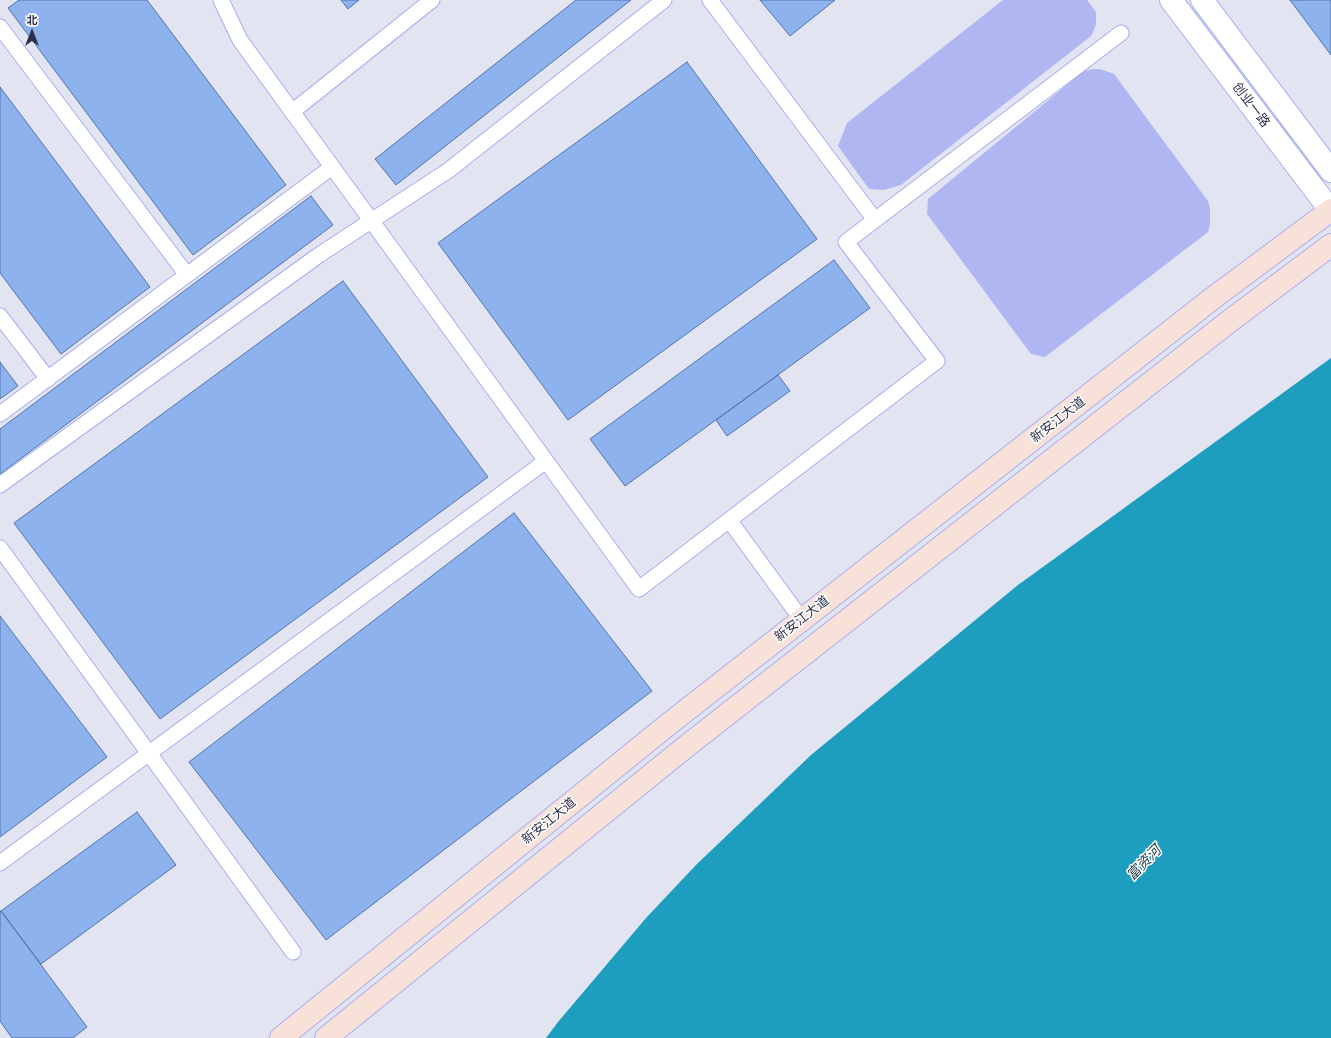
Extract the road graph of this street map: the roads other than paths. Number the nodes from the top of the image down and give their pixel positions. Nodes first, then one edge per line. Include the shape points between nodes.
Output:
1 (221, 0) edge
2 (432, 0) edge
3 (664, 0) edge
4 (710, 0) edge
5 (1171, 0) edge
6 (1202, 0) edge
7 (0, 27) edge
8 (1121, 33) dead end
9 (292, 112) junction
10 (332, 167) junction
11 (1331, 171) edge
12 (1331, 210) edge
13 (875, 220) junction
14 (371, 221) junction
15 (1331, 245) edge
16 (187, 274) junction
17 (0, 316) edge
18 (48, 379) junction
19 (0, 414) edge
20 (546, 461) junction
21 (0, 485) edge
22 (729, 520) junction
23 (0, 548) edge
24 (802, 620) junction
25 (149, 753) junction
26 (0, 863) edge
27 (293, 952) dead end
28 (281, 1038) edge
29 (326, 1038) edge

1 - 9 lane via 240,40
2 - 9 lane
3 - 14 lane via 449,170
4 - 13 lane
5 - 12 street, 创业一路
6 - 11 street, 创业一路
7 - 16 lane
8 - 13 lane
9 - 10 lane
10 - 14 lane
10 - 16 lane
12 - 24 main road, 新安江大道 via 1213,298
13 - 22 lane via 846,242 938,361
14 - 20 lane
14 - 21 lane
15 - 29 main road via 1231,320 694,740
16 - 18 lane
17 - 18 lane
18 - 19 lane
20 - 22 lane via 639,589
20 - 25 lane
22 - 24 lane
23 - 25 lane
24 - 28 main road, 新安江大道 via 670,723
25 - 26 lane
25 - 27 lane

